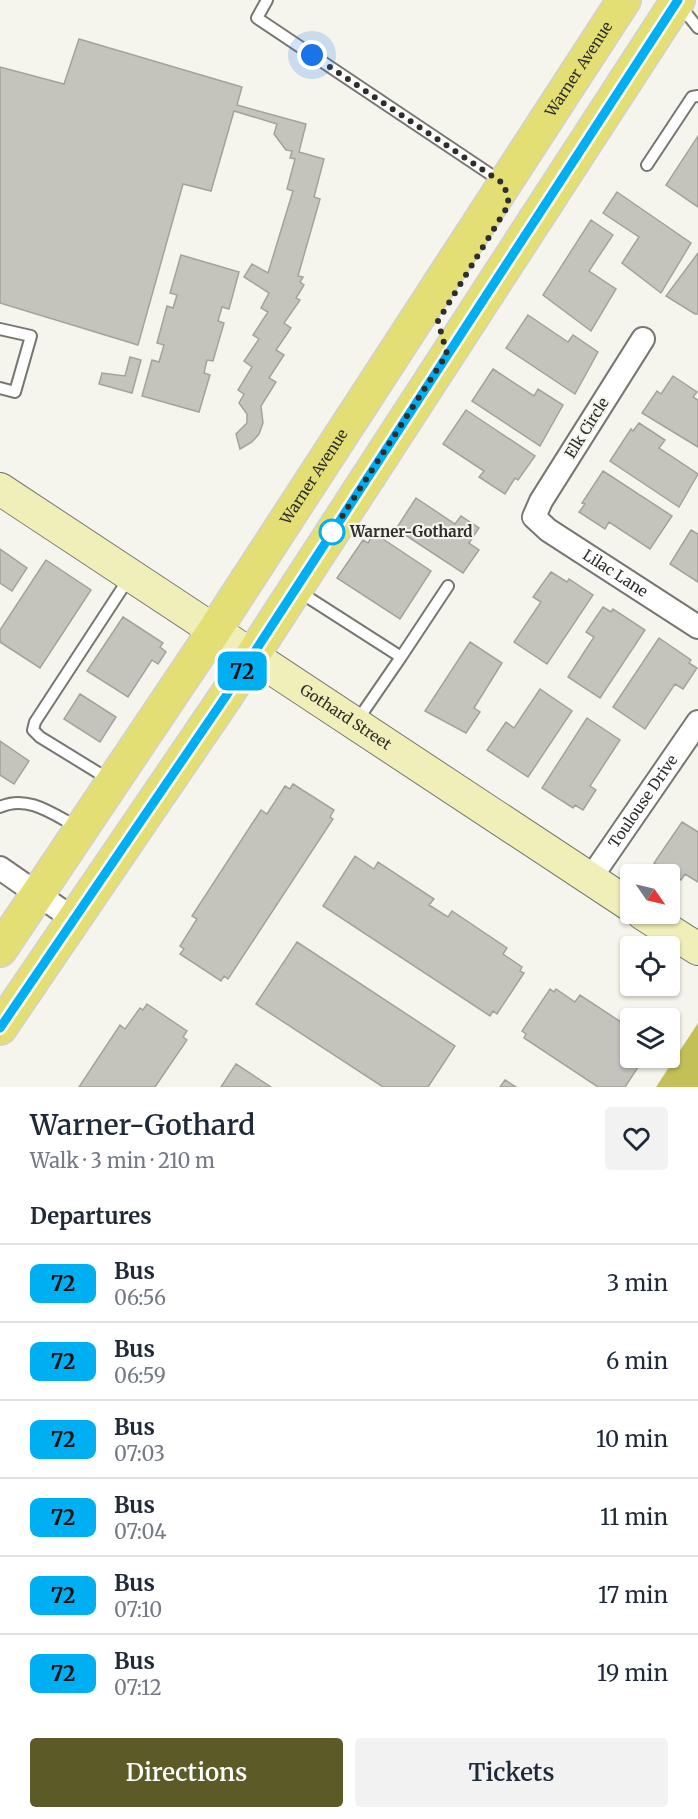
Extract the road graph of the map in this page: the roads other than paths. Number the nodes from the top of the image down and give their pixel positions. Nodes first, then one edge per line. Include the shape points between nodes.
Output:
1 (267, 0) edge
2 (624, 0) edge
3 (680, 1) edge
4 (698, 28) edge
5 (628, 76) junction
6 (567, 88) junction
7 (698, 96) edge
8 (647, 165) dead end
9 (504, 184) junction
10 (0, 329) edge
11 (643, 339) dead end
12 (447, 354) junction
13 (0, 388) edge
14 (0, 489) edge
15 (534, 517) joint
16 (131, 576) junction
17 (448, 586) dead end
18 (295, 589) junction
19 (698, 627) edge
20 (214, 631) junction
21 (251, 656) junction
22 (401, 657) junction
23 (698, 722) edge
24 (355, 724) junction
25 (113, 782) junction
26 (0, 807) edge
27 (82, 829) junction
28 (0, 868) edge
29 (590, 879) junction
30 (38, 895) junction
31 (620, 898) edge
32 (75, 920) junction
33 (659, 924) edge
34 (698, 949) edge
35 (0, 950) edge
36 (0, 1028) edge

1 - 9 lane via 257,18
2 - 6 main road, Warner Avenue
3 - 4 lane
3 - 5 main road
3 - 6 main road via 646,9 632,19 597,70
5 - 9 main road via 596,88 571,114 541,160
5 - 12 main road
6 - 9 main road, Warner Avenue
7 - 8 lane via 692,97
9 - 12 main road via 509,204 438,321
9 - 20 main road, Warner Avenue
10 - 13 lane via 31,336 15,392
11 - 15 street, Elk Circle
12 - 18 main road
14 - 16 street, Gothard Street
15 - 19 street, Lilac Lane
16 - 20 street, Gothard Street
16 - 25 lane via 33,730
17 - 22 lane
18 - 21 main road
18 - 22 lane
20 - 21 street, Gothard Street
20 - 25 main road, Warner Avenue
21 - 24 street, Gothard Street
21 - 32 main road
22 - 24 lane
23 - 29 street, Toulouse Drive
24 - 29 street, Gothard Street
25 - 27 main road, Warner Avenue
26 - 27 lane via 31,803
27 - 30 main road, Warner Avenue
28 - 30 street
29 - 31 street, Gothard Street
30 - 32 street
30 - 35 main road, Warner Avenue
32 - 36 main road
33 - 34 street

